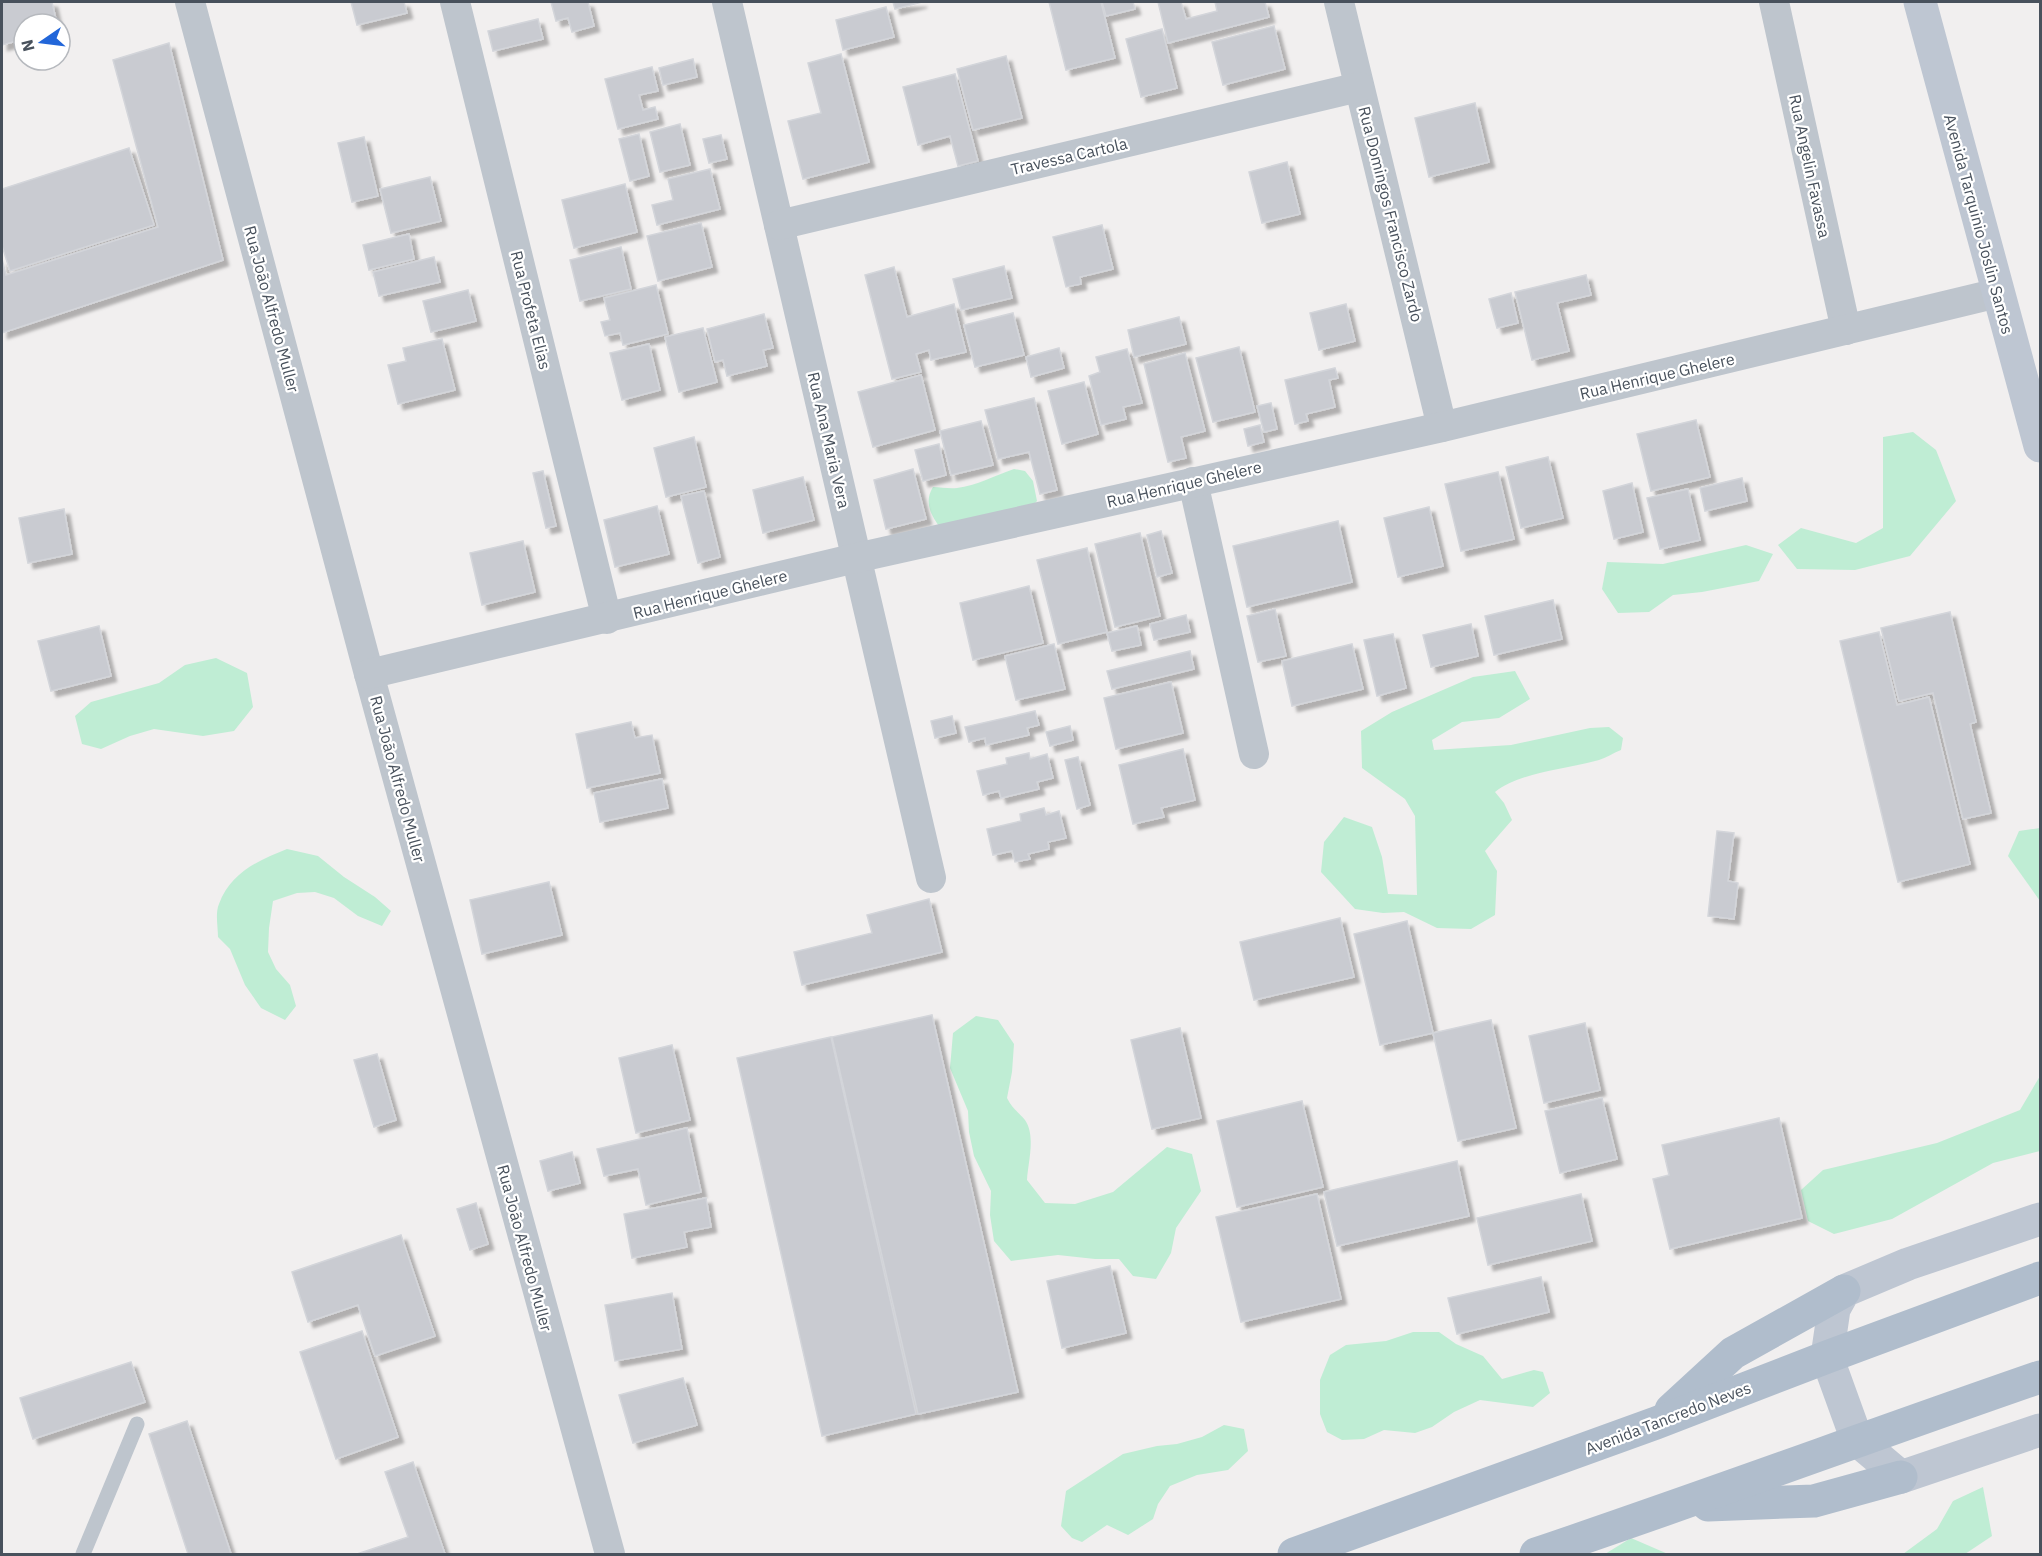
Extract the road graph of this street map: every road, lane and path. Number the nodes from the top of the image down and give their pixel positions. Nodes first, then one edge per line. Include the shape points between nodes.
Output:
1 (190, 2) edge
2 (455, 2) edge
3 (727, 2) edge
4 (1339, 2) edge
5 (1774, 2) edge
6 (1920, 2) edge
7 (1359, 87) junction
8 (779, 225) junction
9 (1998, 293) junction
10 (1846, 330) junction
11 (1442, 427) junction
12 (2040, 446) edge
13 (1193, 482) junction
14 (856, 558) junction
15 (607, 619) junction
16 (369, 674) junction
17 (1254, 754) dead end
18 (931, 878) dead end
19 (2040, 1219) edge
20 (2040, 1278) edge
21 (1844, 1291) junction
22 (1827, 1357) junction
23 (2040, 1377) edge
24 (1656, 1423) junction
25 (137, 1424) dead end
26 (2040, 1430) edge
27 (1857, 1440) junction
28 (1901, 1477) junction
29 (1676, 1507) junction
30 (82, 1554) edge
31 (610, 1554) edge
32 (1294, 1554) edge
33 (1536, 1554) edge

1 - 16 street, Rua João Alfredo Muller
2 - 15 street, Rua Profeta Elias
3 - 8 street, Rua Ana Maria Vera
4 - 7 street, Rua Domingos Francisco Zardo
5 - 10 street, Rua Angelin Favassa
6 - 9 main road, Avenida Tarquinio Joslin Santos
7 - 8 street, Travessa Cartola
7 - 11 street, Rua Domingos Francisco Zardo
8 - 14 street, Rua Ana Maria Vera
9 - 10 street, Rua Henrique Ghelere
9 - 12 main road, Avenida Tarquinio Joslin Santos
10 - 11 street, Rua Henrique Ghelere
11 - 13 street, Rua Henrique Ghelere
13 - 14 street, Rua Henrique Ghelere
13 - 17 street
14 - 15 street, Rua Henrique Ghelere
14 - 18 street, Rua Ana Maria Vera
15 - 16 street, Rua Henrique Ghelere
16 - 31 street, Rua João Alfredo Muller
19 - 21 main road via 1908,1264
20 - 22 main road, Avenida Tancredo Neves
21 - 22 main road via 1834,1309
21 - 24 main road via 1733,1353
22 - 24 main road, Avenida Tancredo Neves
22 - 27 main road
23 - 27 main road
24 - 32 main road, Avenida Tancredo Neves
25 - 30 lane
26 - 28 main road
27 - 28 main road
27 - 29 main road
28 - 29 main road via 1814,1501
29 - 33 main road

